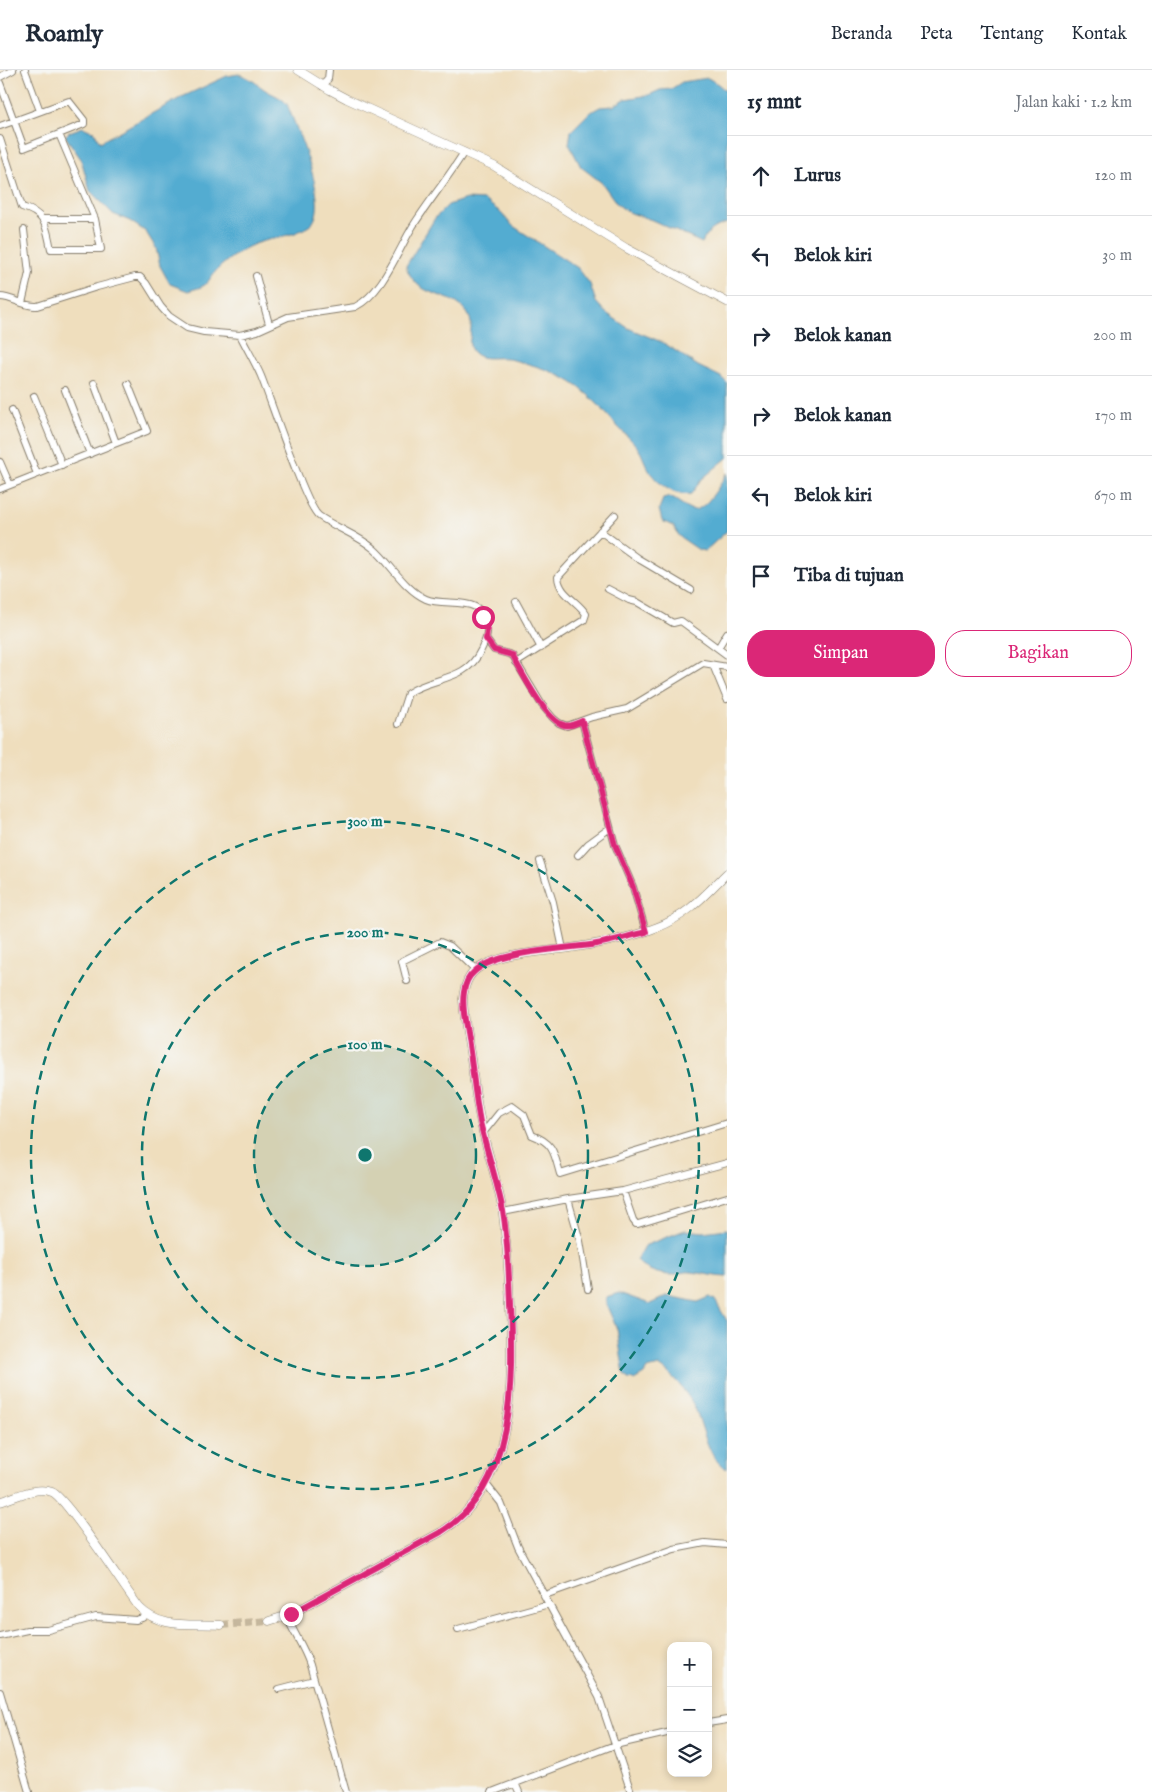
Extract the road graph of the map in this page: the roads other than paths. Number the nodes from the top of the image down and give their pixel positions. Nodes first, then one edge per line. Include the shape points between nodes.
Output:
1 (13, 70) edge
2 (25, 70) edge
3 (298, 70) edge
4 (329, 70) edge
5 (0, 77) edge
6 (0, 83) edge
7 (322, 86) junction
8 (40, 112) junction
9 (13, 121) junction
10 (0, 126) edge
11 (59, 134) junction
12 (0, 139) edge
13 (464, 152) junction
14 (43, 218) junction
15 (95, 219) junction
16 (24, 230) dead end
17 (256, 276) dead end
18 (0, 297) edge
19 (727, 302) edge
20 (22, 303) junction
21 (269, 324) junction
22 (240, 335) junction
23 (94, 383) dead end
24 (128, 384) dead end
25 (65, 390) dead end
26 (34, 396) dead end
27 (12, 410) dead end
28 (116, 443) junction
29 (90, 454) junction
30 (0, 462) edge
31 (62, 465) junction
32 (37, 474) junction
33 (10, 485) junction
34 (0, 489) edge
35 (614, 515) dead end
36 (600, 531) junction
37 (608, 589) dead end
38 (690, 590) dead end
39 (516, 602) dead end
40 (727, 633) edge
41 (486, 639) junction
42 (541, 648) junction
43 (718, 648) junction
44 (727, 655) edge
45 (516, 663) junction
46 (713, 664) junction
47 (727, 667) edge
48 (727, 699) edge
49 (582, 721) junction
50 (398, 724) dead end
51 (610, 828) junction
52 (578, 855) dead end
53 (540, 861) dead end
54 (727, 873) edge
55 (646, 932) junction
56 (563, 949) junction
57 (476, 970) junction
58 (407, 981) dead end
59 (727, 1123) edge
60 (483, 1133) junction
61 (727, 1163) edge
62 (623, 1191) junction
63 (727, 1197) edge
64 (568, 1199) junction
65 (503, 1212) junction
66 (588, 1290) dead end
67 (486, 1484) junction
68 (0, 1502) edge
69 (727, 1545) edge
70 (545, 1596) junction
71 (549, 1604) junction
72 (146, 1615) junction
73 (286, 1615) junction
74 (269, 1621) tunnel mouth
75 (221, 1626) tunnel mouth
76 (458, 1629) dead end
77 (0, 1636) edge
78 (314, 1680) junction
79 (279, 1689) dead end
80 (0, 1692) edge
81 (727, 1720) edge
82 (712, 1722) edge
83 (667, 1733) edge
84 (615, 1745) junction
85 (515, 1783) junction
86 (29, 1792) edge
87 (346, 1792) edge
88 (492, 1792) edge
89 (519, 1792) edge
90 (631, 1792) edge

1 - 5 street
2 - 8 street
3 - 7 street
4 - 7 street via 328,79
6 - 9 street
7 - 13 street
8 - 9 street
8 - 11 street via 69,101 84,124
9 - 10 street
9 - 11 street via 24,148
11 - 15 street
12 - 14 street via 22,207 34,210
13 - 19 street via 494,166 626,248
13 - 21 street via 376,290 364,303 288,317
14 - 15 street
14 - 15 street via 51,249 101,249
16 - 20 street via 29,273
17 - 21 street
18 - 20 street
20 - 22 street via 37,306 135,277 146,283 161,307 177,322 195,331
21 - 22 street
22 - 41 street via 260,374 316,514 374,549 422,597 468,603 476,608 486,622
23 - 28 street
24 - 28 street via 147,431
25 - 29 street
26 - 31 street
27 - 32 street
28 - 29 street
29 - 31 street
30 - 33 street
31 - 32 street
32 - 33 street
33 - 34 street
35 - 36 street
36 - 38 street
36 - 42 street via 558,577 565,593 586,617
37 - 43 street via 673,623 680,620
39 - 42 street
40 - 43 street
41 - 45 street via 494,650 510,654
41 - 50 street via 474,662 464,671 408,693
42 - 45 street
43 - 44 street
45 - 49 street via 553,718 567,726
46 - 47 street
46 - 48 street
46 - 49 street via 703,663 626,709
49 - 51 street
51 - 52 street
51 - 55 street
53 - 56 street
54 - 55 street via 686,913
55 - 56 street
56 - 57 street via 505,958
57 - 58 street via 450,946 440,942 402,961
57 - 60 street via 465,984 463,999
59 - 60 street via 560,1174 553,1147 532,1135 524,1114 512,1106 499,1114
60 - 65 street
61 - 62 street
62 - 63 street via 636,1224
62 - 64 street
64 - 65 street
64 - 66 street via 580,1241
65 - 67 street via 511,1337 510,1394 502,1441
67 - 70 street via 501,1503 514,1540
67 - 73 street via 470,1507 449,1527
68 - 72 street via 36,1491 58,1495
69 - 70 street via 705,1543 674,1549
70 - 71 street
71 - 76 street
71 - 84 street via 599,1697
72 - 75 street via 172,1624
72 - 77 street via 136,1620 96,1617 48,1630 27,1630
73 - 74 street
73 - 78 street via 303,1647
78 - 79 street
78 - 87 street
80 - 86 street
81 - 82 street
83 - 84 street
84 - 85 street
84 - 90 street
85 - 88 street
85 - 89 street

